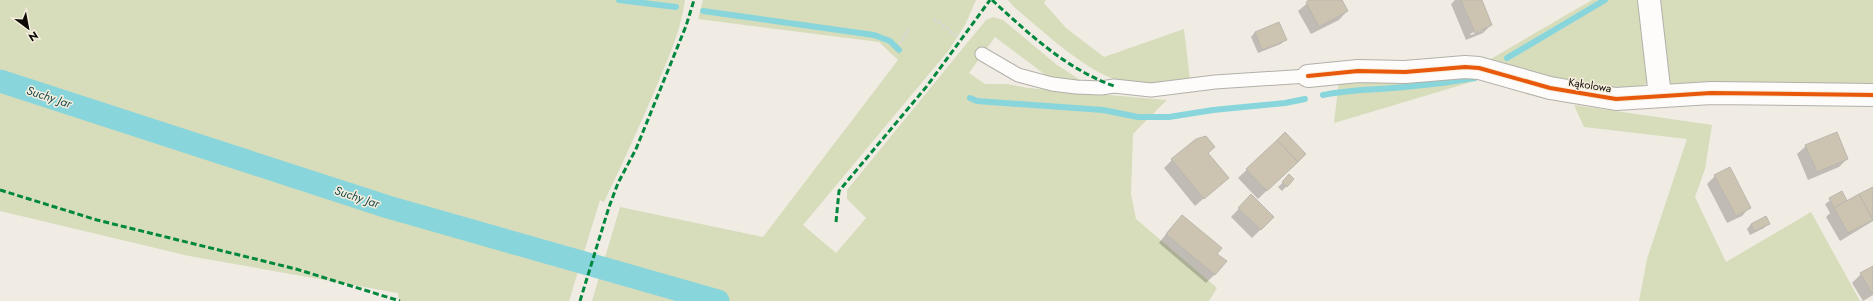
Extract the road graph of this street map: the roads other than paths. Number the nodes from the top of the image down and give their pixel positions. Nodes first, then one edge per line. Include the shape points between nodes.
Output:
1 (1649, 0) edge
2 (982, 54) dead end
3 (1308, 76) joint
4 (1873, 95) edge
5 (1660, 96) junction

1 - 5 street
2 - 3 lane via 1018,75 1076,87 1114,86 1151,90 1215,82
3 - 5 street, Kąkolowa via 1358,71 1405,72 1465,67 1479,68 1550,88 1616,99
4 - 5 street, Kąkolowa via 1711,93

